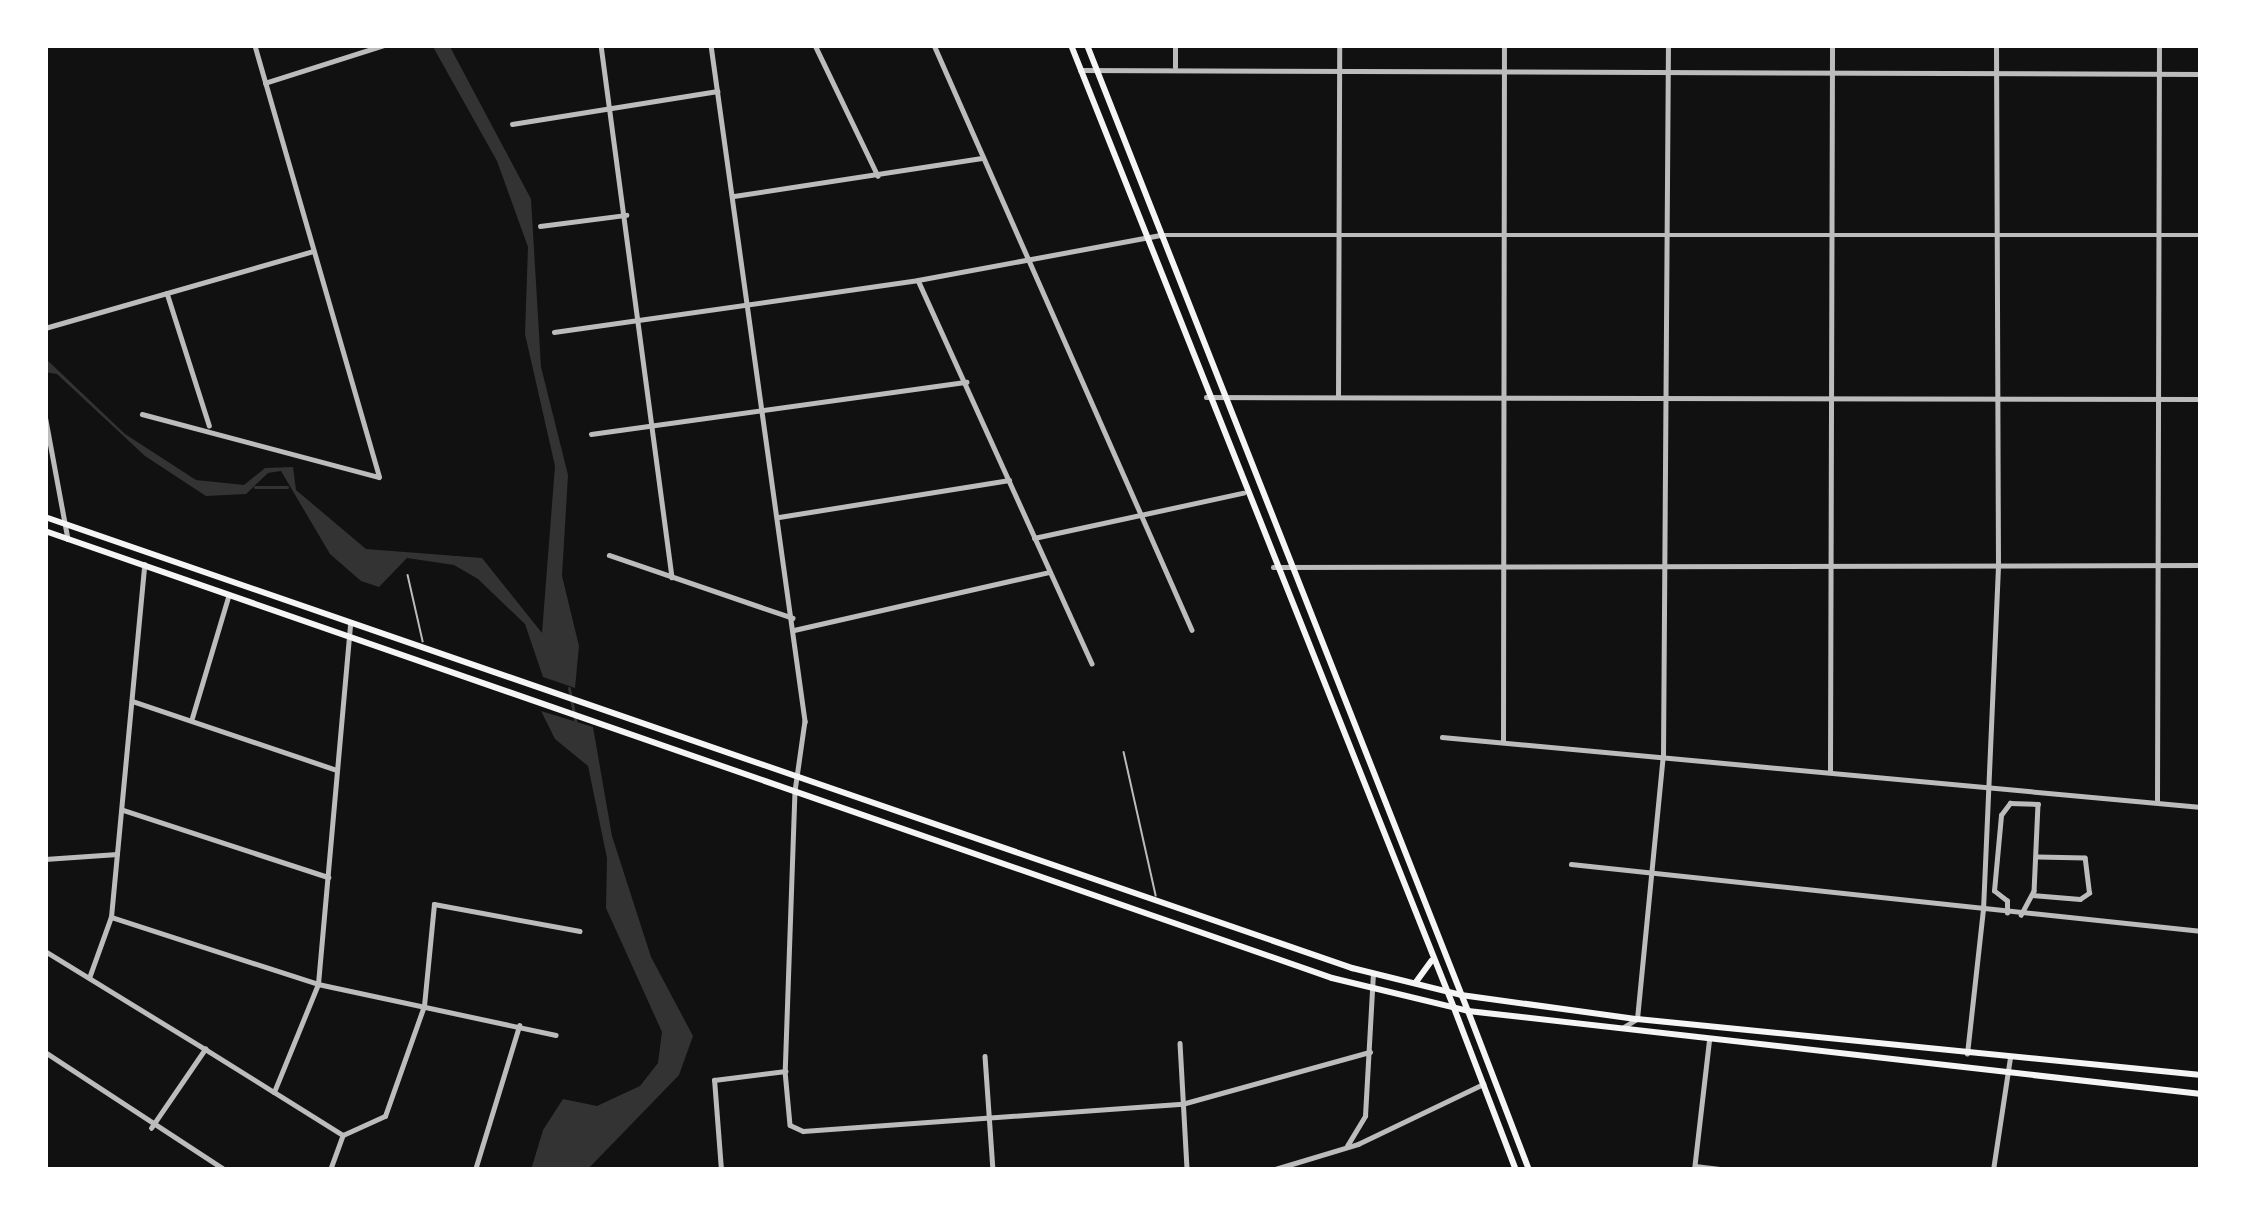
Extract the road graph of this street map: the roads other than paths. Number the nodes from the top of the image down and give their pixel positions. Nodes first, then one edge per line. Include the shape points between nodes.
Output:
1 (254, 45) edge
2 (383, 45) edge
3 (601, 45) edge
4 (711, 45) edge
5 (815, 45) edge
6 (934, 45) edge
7 (1071, 45) edge
8 (1087, 45) edge
9 (1174, 45) edge
10 (1339, 45) edge
11 (1504, 45) edge
12 (1668, 45) edge
13 (1832, 45) edge
14 (1996, 45) edge
15 (2159, 45) edge
16 (1174, 68) junction
17 (1096, 69) junction
18 (1080, 70) junction
19 (1339, 70) junction
20 (1996, 70) junction
21 (1504, 72) junction
22 (1668, 73) junction
23 (1832, 73) junction
24 (2159, 74) junction
25 (2201, 74) edge
26 (265, 83) junction
27 (717, 91) junction
28 (609, 108) junction
29 (512, 124) dead end
30 (983, 158) junction
31 (878, 176) junction
32 (734, 196) junction
33 (626, 215) junction
34 (540, 226) dead end
35 (2159, 234) junction
36 (1160, 235) junction
37 (1339, 235) junction
38 (2201, 235) edge
39 (1504, 236) junction
40 (1997, 236) junction
41 (1144, 237) junction
42 (1668, 237) junction
43 (1832, 238) junction
44 (313, 251) junction
45 (1031, 260) junction
46 (918, 280) junction
47 (167, 293) junction
48 (747, 305) junction
49 (642, 317) junction
50 (45, 328) edge
51 (554, 332) dead end
52 (966, 382) junction
53 (1206, 397) junction
54 (1220, 397) junction
55 (1337, 398) junction
56 (2158, 398) junction
57 (1504, 399) junction
58 (1667, 399) junction
59 (1997, 399) junction
60 (2201, 399) edge
61 (1831, 400) junction
62 (766, 410) junction
63 (142, 414) dead end
64 (45, 415) edge
65 (657, 424) junction
66 (210, 428) junction
67 (591, 434) dead end
68 (1009, 481) junction
69 (1244, 493) junction
70 (1140, 514) junction
71 (45, 517) edge
72 (779, 517) junction
73 (65, 523) junction
74 (45, 531) edge
75 (68, 538) junction
76 (1034, 538) junction
77 (609, 555) dead end
78 (144, 565) junction
79 (2201, 565) edge
80 (1670, 566) junction
81 (1831, 566) junction
82 (1998, 566) junction
83 (2158, 566) junction
84 (1274, 567) junction
85 (1288, 567) junction
86 (1504, 567) junction
87 (1050, 572) junction
88 (408, 575) dead end
89 (672, 577) junction
90 (261, 591) junction
91 (229, 592) junction
92 (258, 602) junction
93 (793, 618) junction
94 (350, 620) junction
95 (794, 630) junction
96 (1192, 630) dead end
97 (349, 632) junction
98 (424, 645) junction
99 (1092, 663) dead end
100 (132, 701) junction
101 (192, 718) junction
102 (1442, 737) dead end
103 (1503, 742) junction
104 (1124, 752) dead end
105 (1663, 756) junction
106 (337, 770) junction
107 (1830, 771) junction
108 (800, 773) junction
109 (1990, 785) junction
110 (795, 791) junction
111 (2158, 804) junction
112 (2201, 807) edge
113 (123, 810) junction
114 (118, 854) junction
115 (2038, 857) junction
116 (45, 859) edge
117 (1571, 864) dead end
118 (1656, 875) junction
119 (328, 877) junction
120 (2032, 895) junction
121 (1157, 900) junction
122 (2007, 901) junction
123 (2024, 902) junction
124 (1983, 910) junction
125 (2007, 913) junction
126 (2021, 914) junction
127 (111, 917) junction
128 (580, 931) dead end
129 (2201, 931) edge
130 (1252, 935) junction
131 (1245, 948) junction
132 (45, 951) edge
133 (1430, 951) junction
134 (52, 955) junction
135 (45, 965) edge
136 (1373, 973) junction
137 (89, 978) junction
138 (1416, 982) junction
139 (318, 984) junction
140 (1374, 988) junction
141 (1446, 992) junction
142 (1461, 995) junction
143 (424, 1006) junction
144 (1454, 1008) junction
145 (1468, 1011) junction
146 (1637, 1018) junction
147 (519, 1026) junction
148 (1614, 1029) junction
149 (556, 1034) dead end
150 (1709, 1040) junction
151 (1180, 1043) dead end
152 (205, 1049) junction
153 (45, 1052) edge
154 (1370, 1052) junction
155 (1966, 1054) junction
156 (985, 1056) dead end
157 (2010, 1058) junction
158 (785, 1071) junction
159 (2008, 1075) junction
160 (2201, 1075) edge
161 (1483, 1084) junction
162 (274, 1092) junction
163 (2201, 1094) edge
164 (1182, 1104) junction
165 (988, 1120) junction
166 (152, 1128) junction
167 (343, 1136) junction
168 (1347, 1146) junction
169 (1695, 1168) edge
170 (225, 1170) edge
171 (330, 1170) edge
172 (475, 1170) edge
173 (721, 1170) edge
174 (993, 1170) edge
175 (1187, 1170) edge
176 (1272, 1170) edge
177 (1516, 1170) edge
178 (1529, 1170) edge
179 (1726, 1170) edge
180 (1993, 1170) edge

1 - 26 street
2 - 26 street
3 - 28 street
4 - 27 street
5 - 31 street
6 - 30 street
7 - 18 main road
8 - 17 main road
9 - 16 street
10 - 19 street
11 - 21 street
12 - 22 street
13 - 23 street
14 - 20 street
15 - 24 street
16 - 17 street
16 - 19 street
17 - 18 street
17 - 36 main road
18 - 41 main road
19 - 21 street
19 - 37 street
20 - 23 street
20 - 24 street
20 - 40 street
21 - 22 street
21 - 39 street
22 - 23 street
22 - 42 street
23 - 43 street
24 - 25 street
24 - 35 street
26 - 44 street
27 - 28 street
27 - 32 street
28 - 29 street
28 - 33 street
30 - 31 street
30 - 45 street
31 - 32 street
32 - 48 street
33 - 34 street
33 - 49 street
35 - 38 street
35 - 40 street
35 - 56 street
36 - 37 street
36 - 41 street
36 - 54 main road
37 - 39 street
37 - 55 street
39 - 42 street
39 - 57 street
40 - 43 street
40 - 59 street
41 - 45 street
41 - 53 main road
42 - 43 street
42 - 58 street
43 - 61 street
44 - 47 street
44 - 66 street via 379,477
45 - 46 street
45 - 70 street
46 - 48 street
46 - 52 street
47 - 50 street
47 - 66 street
48 - 49 street
48 - 62 street
49 - 51 street
49 - 65 street
52 - 62 street
52 - 68 street
53 - 54 street
53 - 69 main road
54 - 55 street
54 - 85 main road
55 - 57 street
56 - 59 street
56 - 60 street
56 - 83 street
57 - 58 street
57 - 86 street
58 - 61 street
58 - 80 street
59 - 61 street
59 - 82 street
61 - 81 street
62 - 65 street
62 - 72 street
63 - 66 street
64 - 73 street
65 - 67 street
65 - 89 street
68 - 72 street
68 - 76 street
69 - 70 street
69 - 84 main road
70 - 76 street
70 - 96 street
71 - 73 main road
72 - 93 street
73 - 75 street
73 - 90 main road
74 - 75 main road
75 - 78 main road
76 - 87 street
77 - 89 street
78 - 91 main road
78 - 100 street
79 - 83 street
80 - 81 street
80 - 86 street
80 - 105 street
81 - 82 street
81 - 107 street
82 - 83 street
82 - 109 street
83 - 111 street
84 - 85 street
84 - 133 main road
85 - 86 street
85 - 142 main road
86 - 103 street
87 - 95 street
87 - 99 street
88 - 98 lane
89 - 93 street
90 - 92 main road
90 - 94 main road
91 - 92 main road
91 - 101 street
92 - 97 main road
93 - 95 street
94 - 97 street
94 - 98 main road
95 - 108 street via 805,721
97 - 106 street
97 - 110 main road
98 - 108 main road
100 - 101 street
100 - 113 street
101 - 106 street
102 - 103 street
103 - 105 street
104 - 121 lane
105 - 107 street
105 - 118 street
106 - 119 street
107 - 109 street
108 - 110 street
108 - 121 main road
109 - 111 street
109 - 124 street
110 - 131 main road
110 - 158 street
111 - 112 street
113 - 114 street
113 - 119 street
114 - 116 street
114 - 127 street
115 - 120 street
115 - 120 street via 2085,858 2089,893
115 - 122 street via 2041,807 2010,803 2001,814 1994,891
117 - 118 street
118 - 124 street
118 - 146 street
119 - 139 street
120 - 123 street
121 - 130 main road
122 - 123 street
122 - 125 street
123 - 126 street
124 - 125 street
124 - 155 street
125 - 126 street
126 - 129 street
127 - 137 street
127 - 139 street
128 - 143 street via 437,902
130 - 131 main road
130 - 136 main road
131 - 140 main road
132 - 134 street
133 - 138 main road via 1429,972
133 - 141 main road
134 - 135 street
134 - 137 street
136 - 138 main road
136 - 140 street
137 - 152 street
138 - 141 main road
139 - 143 street
139 - 162 street
140 - 144 main road
140 - 154 street
141 - 142 main road
141 - 144 main road
142 - 145 main road
142 - 146 main road
143 - 147 street
143 - 167 street via 385,1116
144 - 145 main road
144 - 161 main road
145 - 148 main road
145 - 178 main road
146 - 148 street
146 - 155 main road
147 - 149 street
147 - 172 street
148 - 150 main road
150 - 159 main road
150 - 169 street
151 - 164 street
152 - 162 street
152 - 166 street
153 - 166 street
154 - 164 street
154 - 168 street via 1365,1116
155 - 157 main road
156 - 165 street
157 - 159 street
157 - 160 main road
158 - 165 street via 790,1125 803,1131
158 - 173 street via 715,1080
159 - 163 main road
159 - 180 street
161 - 168 street
161 - 177 main road
162 - 167 street
164 - 165 street
164 - 175 street
165 - 174 street
166 - 170 street
167 - 171 street
168 - 176 street
169 - 179 street

